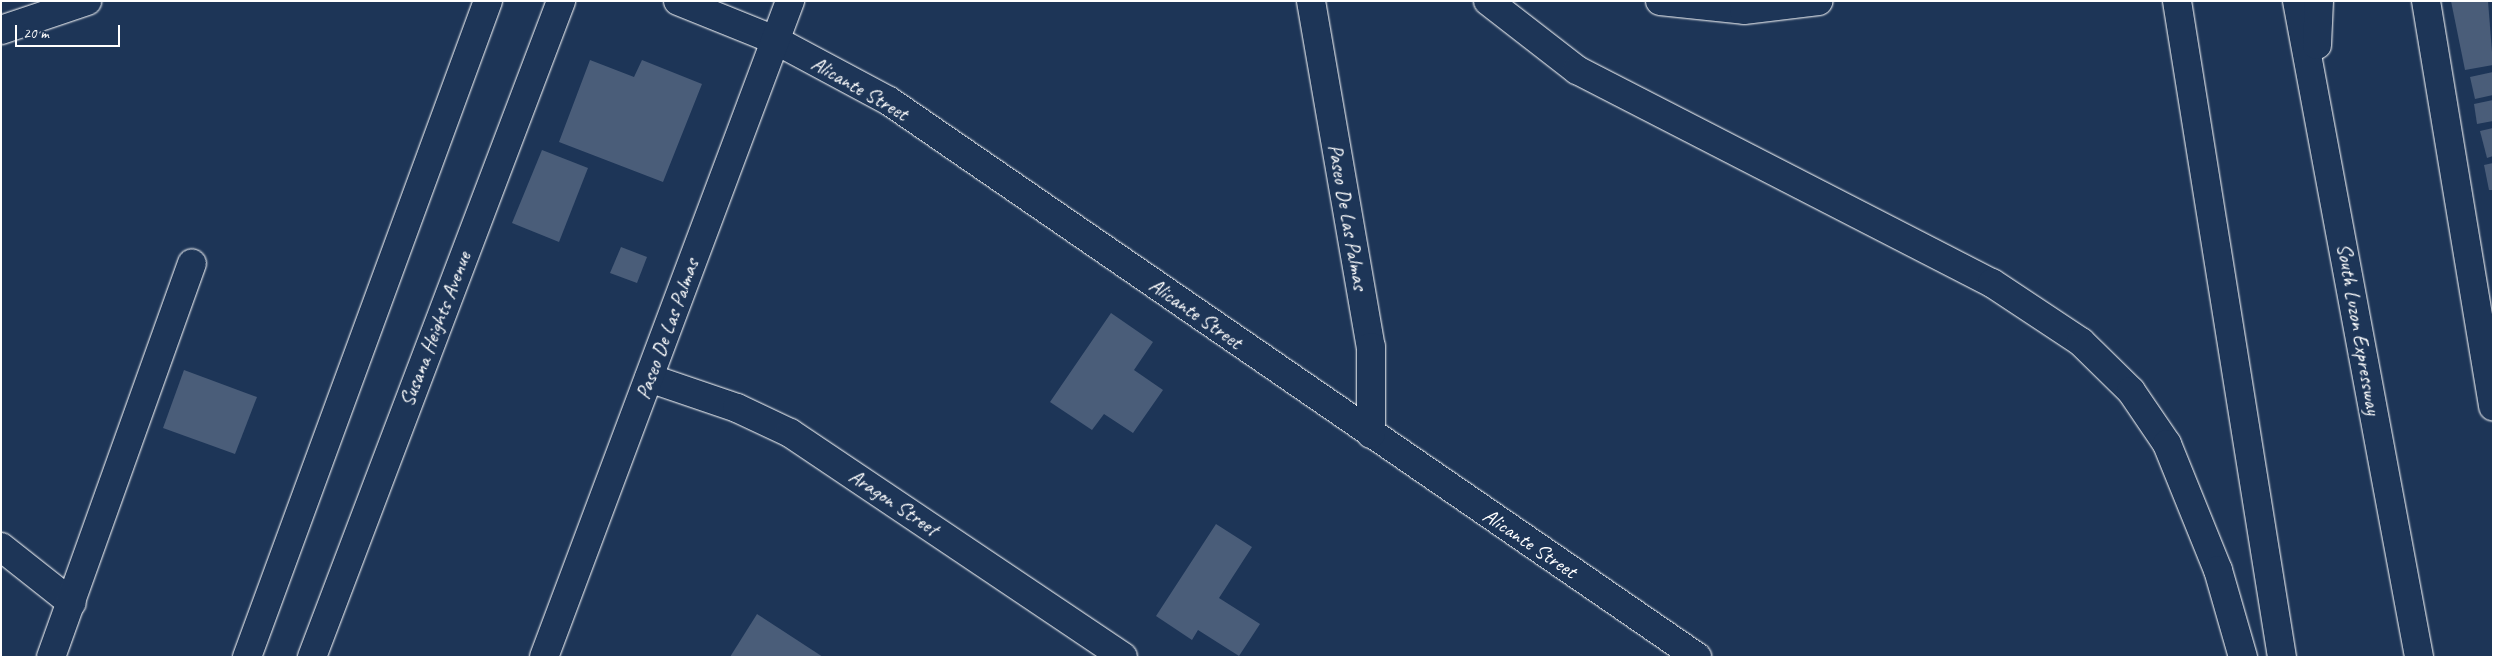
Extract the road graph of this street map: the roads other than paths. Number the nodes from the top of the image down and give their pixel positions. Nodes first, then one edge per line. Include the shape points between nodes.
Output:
1 (488, 1) edge
2 (561, 1) edge
3 (678, 1) edge
4 (790, 1) edge
5 (1311, 1) edge
6 (1488, 1) edge
7 (1660, 1) edge
8 (1818, 1) edge
9 (2177, 1) edge
10 (2297, 1) edge
11 (2319, 1) edge
12 (2426, 1) edge
13 (81, 3) edge
14 (1, 30) edge
15 (775, 40) junction
16 (2315, 94) junction
17 (192, 264) dead end
18 (649, 378) junction
19 (2493, 407) edge
20 (1371, 434) junction
21 (1, 547) edge
22 (72, 603) junction
23 (51, 657) edge
24 (247, 657) edge
25 (312, 657) edge
26 (544, 657) edge
27 (1123, 657) edge
28 (1697, 657) edge
29 (2243, 657) edge
30 (2282, 657) edge
31 (2419, 657) edge

1 - 24 main road
2 - 25 main road, Susana Heights Avenue
3 - 15 main road, Alicante Street
4 - 15 main road, Paseo De Las Palmas
5 - 20 main road, Paseo De Las Palmas via 1370,347
6 - 29 main road via 1577,70 1992,283 2081,342 2131,391 2167,444 2218,570
7 - 8 main road via 1744,10
9 - 30 main road
10 - 16 main road, South Luzon Expressway
11 - 16 main road
12 - 19 main road
13 - 14 main road
15 - 18 main road, Paseo De Las Palmas
15 - 20 main road, Alicante Street via 889,101
16 - 31 main road, South Luzon Expressway
17 - 22 main road
18 - 26 main road, Paseo De Las Palmas
18 - 27 main road, Aragon Street via 737,408 790,433
20 - 28 main road, Alicante Street
21 - 22 main road
22 - 23 main road

